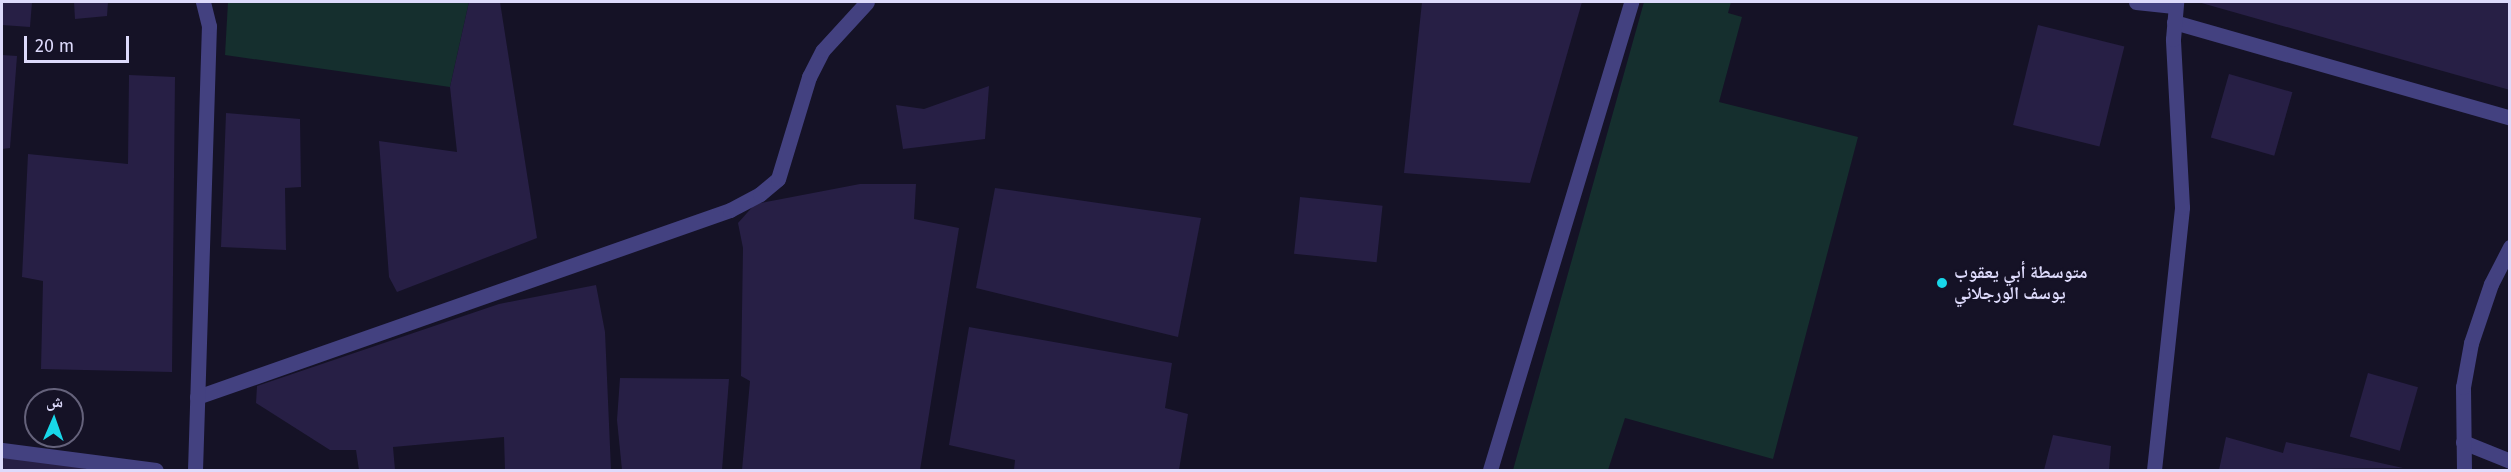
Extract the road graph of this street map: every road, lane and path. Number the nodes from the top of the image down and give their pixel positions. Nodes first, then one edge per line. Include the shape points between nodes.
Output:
1 (203, 2) edge
2 (867, 2) edge
3 (1631, 2) edge
4 (2136, 2) edge
5 (2175, 4) edge
6 (2174, 22) junction
7 (2510, 118) edge
8 (2510, 247) edge
9 (197, 397) junction
10 (2463, 442) junction
11 (2, 450) edge
12 (2510, 461) edge
13 (156, 471) edge
14 (195, 471) edge
15 (1490, 471) edge
16 (2154, 471) edge
17 (2464, 471) edge

1 - 9 street via 209,26
2 - 9 street via 823,50 809,76 778,179 760,194 730,210
3 - 15 street
4 - 5 street
5 - 6 street
6 - 7 street
6 - 16 street via 2182,207
8 - 10 street via 2491,284 2471,344 2463,387
9 - 14 street
10 - 12 street
10 - 17 street
11 - 13 street

